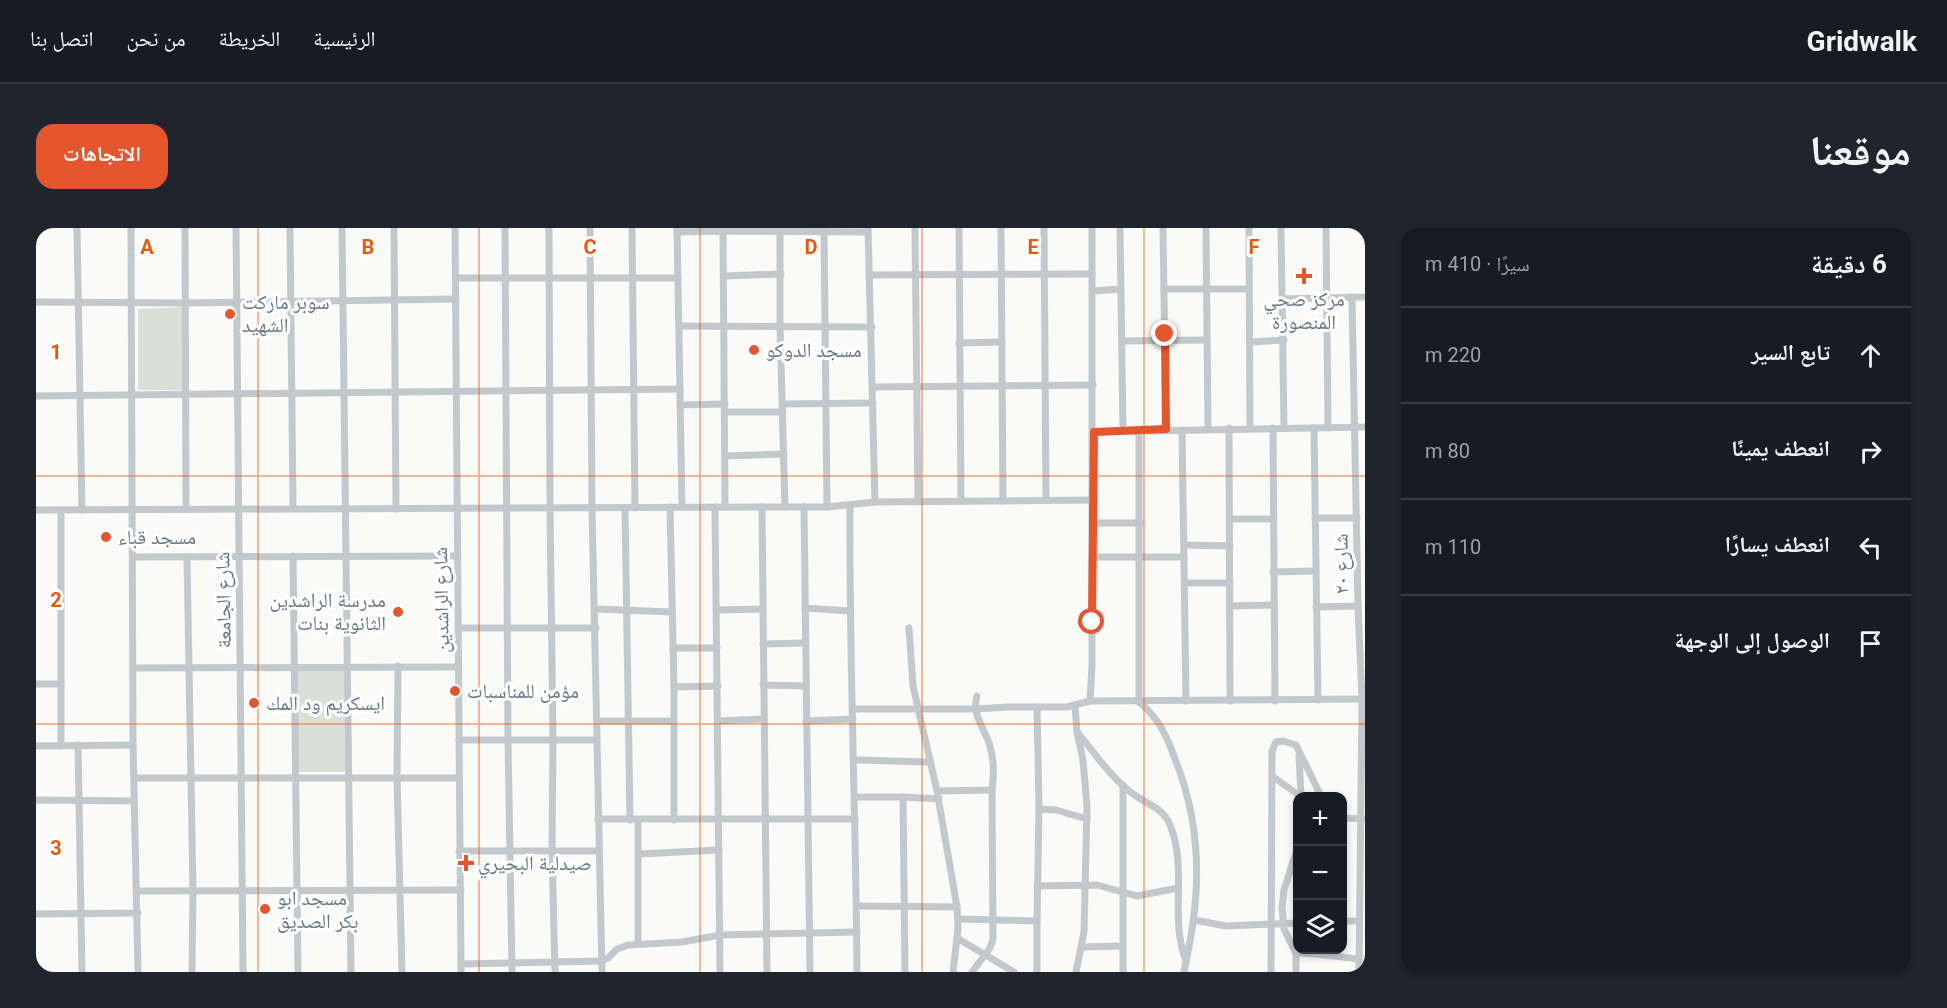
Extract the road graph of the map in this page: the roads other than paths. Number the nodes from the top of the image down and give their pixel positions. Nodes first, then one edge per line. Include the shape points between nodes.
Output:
1 (77, 228) edge
2 (131, 228) edge
3 (185, 228) edge
4 (236, 228) edge
5 (290, 228) edge
6 (342, 228) edge
7 (394, 228) edge
8 (455, 228) edge
9 (505, 228) edge
10 (549, 228) edge
11 (590, 228) edge
12 (632, 228) edge
13 (915, 228) edge
14 (959, 228) edge
15 (1001, 228) edge
16 (1044, 228) edge
17 (1092, 228) edge
18 (1120, 228) edge
19 (1163, 228) edge
20 (1206, 228) edge
21 (1249, 228) edge
22 (1281, 228) edge
23 (1326, 228) edge
24 (723, 229) edge
25 (677, 230) edge
26 (824, 230) edge
27 (868, 230) edge
28 (780, 231) junction
29 (781, 274) junction
30 (1045, 274) junction
31 (1092, 274) junction
32 (869, 275) junction
33 (916, 275) junction
34 (959, 275) junction
35 (1002, 275) junction
36 (724, 276) junction
37 (632, 277) junction
38 (456, 278) junction
39 (506, 278) junction
40 (550, 278) junction
41 (591, 278) junction
42 (678, 278) junction
43 (1121, 289) junction
44 (1164, 289) junction
45 (1206, 289) junction
46 (1250, 289) junction
47 (1092, 291) junction
48 (1352, 297) junction
49 (1365, 297) edge
50 (1326, 298) junction
51 (456, 299) junction
52 (1283, 299) junction
53 (394, 300) junction
54 (78, 301) junction
55 (133, 301) junction
56 (291, 301) junction
57 (344, 301) junction
58 (36, 302) edge
59 (236, 302) junction
60 (185, 303) junction
61 (679, 326) junction
62 (724, 327) junction
63 (780, 327) junction
64 (824, 327) junction
65 (872, 327) junction
66 (1206, 340) junction
67 (1284, 340) junction
68 (1122, 341) junction
69 (1165, 341) junction
70 (1002, 342) junction
71 (1250, 342) junction
72 (959, 343) junction
73 (1093, 385) junction
74 (917, 386) junction
75 (959, 386) junction
76 (1003, 386) junction
77 (1046, 386) junction
78 (873, 387) junction
79 (591, 389) junction
80 (680, 389) junction
81 (506, 390) junction
82 (550, 390) junction
83 (633, 390) junction
84 (457, 391) junction
85 (292, 392) junction
86 (396, 393) junction
87 (238, 394) junction
88 (343, 394) junction
89 (132, 395) junction
90 (187, 395) junction
91 (36, 396) edge
92 (80, 396) junction
93 (826, 403) junction
94 (873, 403) junction
95 (680, 405) junction
96 (725, 408) junction
97 (783, 408) junction
98 (1284, 427) junction
99 (1355, 427) junction
100 (1365, 427) edge
101 (1229, 428) junction
102 (1250, 428) junction
103 (1273, 428) junction
104 (1314, 428) junction
105 (1328, 428) junction
106 (1166, 429) junction
107 (1208, 429) junction
108 (1139, 430) junction
109 (1182, 430) junction
110 (1123, 431) junction
111 (1094, 432) junction
112 (784, 454) junction
113 (725, 456) junction
114 (1046, 500) junction
115 (1093, 500) junction
116 (961, 501) junction
117 (1003, 501) junction
118 (875, 502) junction
119 (918, 502) junction
120 (850, 505) junction
121 (682, 506) junction
122 (670, 507) junction
123 (715, 507) junction
124 (725, 507) junction
125 (762, 507) junction
126 (785, 507) junction
127 (804, 507) junction
128 (827, 507) junction
129 (186, 508) junction
130 (293, 508) junction
131 (457, 508) junction
132 (625, 508) junction
133 (635, 508) junction
134 (238, 509) junction
135 (345, 509) junction
136 (396, 509) junction
137 (506, 509) junction
138 (550, 509) junction
139 (592, 509) junction
140 (36, 510) edge
141 (61, 510) junction
142 (82, 510) junction
143 (133, 510) junction
144 (1315, 518) junction
145 (1357, 518) junction
146 (1230, 519) junction
147 (1272, 519) junction
148 (1092, 523) junction
149 (1140, 523) junction
150 (1184, 545) junction
151 (1230, 546) junction
152 (292, 556) junction
153 (345, 556) junction
154 (457, 556) junction
155 (133, 557) junction
156 (187, 557) junction
157 (239, 557) junction
158 (1092, 557) junction
159 (1140, 557) junction
160 (1184, 557) junction
161 (1361, 558) edge
162 (1316, 571) junction
163 (1273, 572) junction
164 (1185, 583) junction
165 (1230, 583) junction
166 (1273, 605) junction
167 (1230, 606) junction
168 (1358, 606) junction
169 (1316, 607) junction
170 (806, 608) junction
171 (595, 609) junction
172 (762, 609) junction
173 (626, 610) junction
174 (717, 610) junction
175 (849, 611) junction
176 (672, 612) junction
177 (458, 628) junction
178 (552, 628) junction
179 (596, 628) junction
180 (909, 628) dead end
181 (507, 629) junction
182 (805, 643) junction
183 (763, 644) junction
184 (673, 648) junction
185 (717, 648) junction
186 (347, 666) junction
187 (398, 666) junction
188 (241, 667) junction
189 (293, 667) junction
190 (458, 667) junction
191 (189, 668) junction
192 (134, 669) junction
193 (36, 684) edge
194 (61, 684) junction
195 (763, 685) junction
196 (718, 686) junction
197 (806, 686) junction
198 (674, 687) junction
199 (976, 696) dead end
200 (1364, 699) edge
201 (1318, 700) junction
202 (1090, 701) junction
203 (1186, 701) junction
204 (1230, 701) junction
205 (1275, 701) junction
206 (1139, 702) junction
207 (1075, 706) junction
208 (1037, 707) junction
209 (853, 709) junction
210 (918, 709) junction
211 (975, 710) junction
212 (763, 719) junction
213 (853, 719) junction
214 (598, 721) junction
215 (718, 721) junction
216 (628, 722) junction
217 (674, 722) junction
218 (806, 722) junction
219 (1077, 732) junction
220 (459, 740) junction
221 (597, 740) junction
222 (508, 741) junction
223 (553, 741) junction
224 (133, 745) junction
225 (36, 746) edge
226 (61, 746) junction
227 (78, 746) junction
228 (1299, 754) junction
229 (855, 760) junction
230 (930, 762) junction
231 (1272, 776) junction
232 (348, 777) junction
233 (397, 777) junction
234 (134, 778) junction
235 (241, 778) junction
236 (295, 778) junction
237 (459, 778) junction
238 (189, 779) junction
239 (1123, 785) junction
240 (993, 790) junction
241 (937, 791) junction
242 (1295, 792) edge
243 (1301, 792) edge
244 (1319, 792) edge
245 (854, 797) junction
246 (903, 797) junction
247 (939, 799) junction
248 (36, 800) edge
249 (79, 801) junction
250 (134, 801) junction
251 (1039, 809) junction
252 (1363, 814) edge
253 (1347, 817) edge
254 (598, 819) junction
255 (764, 819) junction
256 (855, 819) junction
257 (1087, 819) junction
258 (630, 820) junction
259 (638, 820) junction
260 (674, 820) junction
261 (718, 820) junction
262 (807, 820) junction
263 (719, 850) junction
264 (459, 851) junction
265 (511, 851) junction
266 (599, 851) junction
267 (552, 852) junction
268 (639, 854) junction
269 (1293, 862) edge
270 (1085, 885) junction
271 (1037, 886) junction
272 (1178, 888) junction
273 (297, 890) junction
274 (349, 890) junction
275 (401, 890) junction
276 (461, 890) junction
277 (138, 891) junction
278 (193, 891) junction
279 (242, 891) junction
280 (1122, 893) junction
281 (856, 906) junction
282 (957, 907) junction
283 (904, 908) junction
284 (138, 913) junction
285 (36, 914) edge
286 (82, 915) junction
287 (994, 918) junction
288 (958, 919) junction
289 (1194, 920) junction
290 (1037, 921) junction
291 (1347, 921) edge
292 (1359, 921) junction
293 (1293, 923) edge
294 (1283, 924) junction
295 (1272, 925) junction
296 (857, 932) junction
297 (811, 933) junction
298 (767, 934) junction
299 (720, 935) junction
300 (957, 938) junction
301 (638, 944) junction
302 (1362, 945) edge
303 (1122, 946) junction
304 (1293, 946) edge
305 (1082, 947) junction
306 (1296, 954) edge
307 (1322, 954) edge
308 (984, 955) junction
309 (1359, 959) junction
310 (601, 961) junction
311 (1186, 961) junction
312 (555, 963) junction
313 (512, 964) junction
314 (462, 968) edge
315 (82, 972) edge
316 (138, 972) edge
317 (192, 972) edge
318 (243, 972) edge
319 (298, 972) edge
320 (351, 972) edge
321 (402, 972) edge
322 (512, 972) edge
323 (555, 972) edge
324 (602, 972) edge
325 (720, 972) edge
326 (767, 972) edge
327 (810, 972) edge
328 (857, 972) edge
329 (905, 972) edge
330 (953, 972) edge
331 (972, 972) edge
332 (1014, 972) edge
333 (1037, 972) edge
334 (1077, 972) edge
335 (1122, 972) edge
336 (1184, 972) edge
337 (1271, 972) edge
338 (1296, 972) edge
339 (1359, 972) edge

1 - 54 street
2 - 55 street
3 - 60 street
4 - 59 street, شارع الجامعة
5 - 56 street
6 - 57 street
7 - 53 street
8 - 38 street, شارع الراشدين
9 - 39 street
10 - 40 street
11 - 41 street
12 - 37 street
13 - 33 street
14 - 34 street
15 - 35 street
16 - 30 street
17 - 31 street
18 - 43 street
19 - 44 street
20 - 45 street
21 - 46 street
22 - 52 street
23 - 50 street
24 - 25 street
24 - 28 street
24 - 36 street
25 - 42 street
26 - 27 street
26 - 28 street
26 - 64 street
27 - 32 street
28 - 29 street
29 - 36 street
29 - 63 street
30 - 31 street
30 - 35 street
30 - 77 street
31 - 47 street
32 - 33 street
32 - 65 street
33 - 34 street
33 - 74 street
34 - 35 street
34 - 72 street
35 - 70 street
36 - 62 street
37 - 41 street
37 - 42 street
37 - 83 street
38 - 39 street
38 - 51 street, شارع الراشدين
39 - 40 street
39 - 81 street
40 - 41 street
40 - 82 street
41 - 79 street
42 - 61 street
43 - 47 street
43 - 68 street
44 - 45 street
44 - 69 street
45 - 46 street
45 - 66 street
46 - 71 street
47 - 73 street
48 - 49 street
48 - 50 street
48 - 99 street, شارع ٢٠
50 - 52 street
50 - 105 street
51 - 53 street
51 - 84 street, شارع الراشدين
52 - 67 street
53 - 57 street
53 - 86 street
54 - 55 street
54 - 58 street
54 - 92 street
55 - 60 street
55 - 89 street
56 - 57 street
56 - 59 street
56 - 85 street
57 - 88 street
59 - 60 street
59 - 87 street, شارع الجامعة
60 - 90 street
61 - 62 street
61 - 80 street
62 - 63 street
62 - 96 street
63 - 64 street
63 - 97 street
64 - 65 street
64 - 93 street
65 - 78 street
66 - 69 street
66 - 107 street
67 - 71 street
67 - 98 street
68 - 69 street
68 - 110 street
69 - 106 street
70 - 72 street
70 - 76 street
71 - 102 street
72 - 75 street
73 - 77 street
73 - 111 street
74 - 75 street
74 - 78 street
74 - 119 street
75 - 76 street
75 - 116 street
76 - 77 street
76 - 117 street
77 - 114 street
78 - 94 street
79 - 82 street
79 - 83 street
79 - 139 street
80 - 83 street
80 - 95 street
81 - 82 street
81 - 84 street
81 - 137 street
82 - 138 street
83 - 133 street
84 - 86 street
84 - 131 street, شارع الراشدين
85 - 87 street
85 - 88 street
85 - 130 street
86 - 88 street
86 - 136 street
87 - 90 street
87 - 134 street, شارع الجامعة
88 - 135 street
89 - 90 street
89 - 92 street
89 - 143 street
90 - 129 street
91 - 92 street
92 - 142 street
93 - 94 street
93 - 97 street
93 - 128 street
94 - 118 street
95 - 96 street
95 - 121 street
96 - 97 street
96 - 113 street
97 - 112 street
98 - 103 street
98 - 104 street
99 - 100 street
99 - 105 street
99 - 145 street, شارع ٢٠
101 - 102 street
101 - 107 street
101 - 146 street
102 - 103 street
103 - 147 street
104 - 105 street
104 - 144 street
106 - 108 street
106 - 109 street
107 - 109 street
108 - 110 street
108 - 149 street
109 - 150 street
110 - 111 street
111 - 115 street
112 - 113 street
112 - 126 street
113 - 124 street
114 - 115 street
114 - 117 street
115 - 148 street
116 - 117 street
116 - 119 street
118 - 119 street
118 - 120 street
120 - 128 street
120 - 175 street
121 - 122 street
121 - 123 street
122 - 133 street
122 - 176 street
123 - 124 street
123 - 174 street
124 - 125 street
125 - 126 street
125 - 172 street
126 - 127 street
127 - 128 street
127 - 170 street
129 - 134 street
129 - 143 street
130 - 134 street
130 - 135 street
131 - 136 street
131 - 137 street
131 - 154 street, شارع الراشدين
132 - 133 street
132 - 139 street
132 - 173 street
134 - 157 street, شارع الجامعة
135 - 136 street
135 - 153 street
137 - 138 street
137 - 181 street
138 - 139 street
138 - 178 street
139 - 171 street
140 - 141 street
141 - 142 street
141 - 194 street
142 - 143 street
143 - 155 street
144 - 145 street
144 - 162 street
145 - 161 street, شارع ٢٠
146 - 147 street
146 - 151 street
147 - 163 street
148 - 149 street
148 - 158 street
149 - 159 street
150 - 151 street
150 - 160 street
151 - 165 street
152 - 153 street
152 - 157 street
152 - 189 street
153 - 154 street
153 - 186 street
154 - 177 street, شارع الراشدين
155 - 156 street
155 - 192 street
156 - 157 street
156 - 191 street
157 - 188 street, شارع الجامعة
158 - 159 street
158 - 202 street
159 - 160 street
159 - 206 street
160 - 164 street
161 - 168 street, شارع ٢٠
162 - 163 street
162 - 169 street
163 - 166 street
164 - 165 street
164 - 203 street
165 - 167 street
166 - 167 street
166 - 205 street
167 - 204 street
168 - 169 street
168 - 200 street, شارع ٢٠
169 - 201 street
170 - 175 street
170 - 182 street
171 - 173 street
171 - 179 street
172 - 174 street
172 - 183 street
173 - 176 street
173 - 216 street
174 - 185 street
175 - 209 street
176 - 184 street
177 - 181 street
177 - 190 street, شارع الراشدين
178 - 179 street
178 - 181 street
178 - 223 street
179 - 214 street
180 - 210 street
181 - 222 street
182 - 183 street
182 - 197 street
183 - 195 street
184 - 185 street
184 - 198 street
185 - 196 street
186 - 187 street
186 - 189 street
186 - 232 street
187 - 190 street
187 - 233 street
188 - 189 street
188 - 191 street
188 - 235 street, شارع الجامعة
189 - 236 street
190 - 220 street, شارع الراشدين
191 - 192 street
191 - 238 street
192 - 224 street
193 - 194 street
194 - 226 street
195 - 197 street
195 - 212 street
196 - 198 street
196 - 215 street
197 - 218 street
198 - 217 street
199 - 211 street
200 - 201 street
200 - 252 street, شارع ٢٠
201 - 205 street
202 - 206 street
202 - 207 street
203 - 204 street
203 - 206 street
204 - 205 street
206 - 289 street via 1163,729 1188,796 1196,841
207 - 208 street
207 - 219 street
208 - 211 street
208 - 251 street
209 - 210 street
209 - 213 street
210 - 211 street
210 - 230 street
211 - 240 street via 990,748
212 - 215 street
212 - 255 street
213 - 218 street
213 - 229 street
214 - 216 street
214 - 221 street
215 - 261 street
216 - 217 street
216 - 258 street
217 - 260 street
218 - 262 street
219 - 239 street
219 - 257 street
220 - 222 street
220 - 237 street, شارع الراشدين
221 - 223 street
221 - 254 street
222 - 223 street
222 - 265 street
223 - 267 street
224 - 227 street
224 - 234 street
225 - 226 street
226 - 227 street
227 - 249 street
228 - 231 street via 1296,746 1276,742
228 - 243 street
228 - 244 street
229 - 230 street
229 - 245 street
230 - 241 street
231 - 242 street
231 - 295 street
232 - 233 street
232 - 236 street
232 - 274 street
233 - 237 street
233 - 275 street
234 - 238 street
234 - 250 street
235 - 236 street
235 - 238 street
235 - 279 street, شارع الجامعة
236 - 273 street
237 - 264 street, شارع الراشدين
238 - 278 street
239 - 272 street via 1162,811 1170,822
239 - 280 street
240 - 241 street
240 - 287 street
241 - 247 street
245 - 246 street
245 - 256 street
246 - 247 street
246 - 283 street
247 - 282 street
248 - 249 street
249 - 250 street
249 - 286 street
250 - 277 street
251 - 257 street
251 - 271 street
252 - 253 street
252 - 292 street, شارع ٢٠
254 - 258 street
254 - 266 street
255 - 261 street
255 - 262 street
255 - 298 street
256 - 262 street
256 - 281 street
257 - 270 street
258 - 259 street
259 - 260 street
259 - 268 street
260 - 261 street
261 - 263 street
262 - 297 street
263 - 268 street
263 - 299 street
264 - 265 street
264 - 276 street, شارع الراشدين
265 - 267 street
265 - 313 street
266 - 267 street
266 - 310 street
267 - 312 street
268 - 301 street
269 - 294 street via 1284,890
270 - 271 street
270 - 280 street via 1102,885
270 - 305 street
271 - 290 street
272 - 280 street via 1142,895
272 - 311 street via 1180,938
273 - 274 street
273 - 279 street
273 - 319 street
274 - 275 street
274 - 320 street
275 - 276 street
275 - 321 street
276 - 314 street, شارع الراشدين
277 - 278 street
277 - 284 street
278 - 279 street
278 - 317 street
279 - 318 street, شارع الجامعة
280 - 303 street
281 - 283 street
281 - 296 street
282 - 283 street
282 - 288 street
283 - 329 street
284 - 286 street
284 - 316 street
285 - 286 street
286 - 315 street
287 - 288 street
287 - 290 street
287 - 308 street via 992,944
288 - 300 street
289 - 295 street via 1226,926
289 - 311 street
290 - 333 street
291 - 292 street
292 - 302 street, شارع ٢٠
293 - 294 street
294 - 295 street
294 - 304 street
295 - 337 street
296 - 297 street
296 - 328 street
297 - 298 street
297 - 327 street
298 - 299 street
298 - 326 street
299 - 301 street
299 - 325 street
300 - 308 street
300 - 330 street
301 - 310 street via 621,947
302 - 309 street, شارع ٢٠
303 - 305 street
303 - 335 street
305 - 334 street
306 - 338 street
307 - 309 street
308 - 331 street
308 - 332 street
309 - 339 street, شارع ٢٠
310 - 312 street
310 - 324 street
311 - 336 street
312 - 313 street
312 - 323 street
313 - 314 street
313 - 322 street

